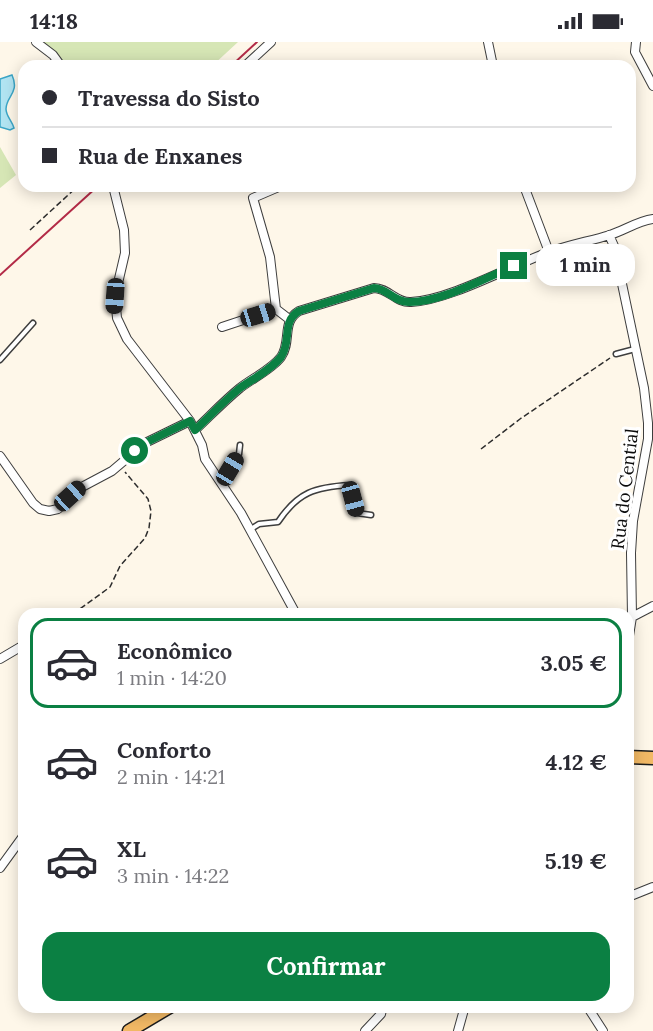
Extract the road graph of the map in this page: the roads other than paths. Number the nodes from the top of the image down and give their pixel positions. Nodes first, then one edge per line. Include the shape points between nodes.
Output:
1 (36, 42) edge
2 (271, 42) edge
3 (488, 42) edge
4 (636, 42) edge
5 (56, 60) edge
6 (252, 60) edge
7 (492, 60) edge
8 (653, 86) edge
9 (114, 192) edge
10 (268, 192) edge
11 (526, 192) edge
12 (653, 219) edge
13 (609, 235) junction
14 (549, 252) junction
15 (276, 309) junction
16 (290, 319) junction
17 (33, 323) dead end
18 (222, 327) dead end
19 (635, 348) junction
20 (616, 354) road end
21 (0, 360) edge
22 (190, 421) junction
23 (195, 430) junction
24 (240, 445) dead end
25 (0, 456) edge
26 (222, 484) junction
27 (371, 515) dead end
28 (250, 529) junction
29 (653, 606) edge
30 (293, 608) edge
31 (632, 608) edge
32 (634, 617) edge
33 (18, 648) edge
34 (0, 659) edge
35 (634, 757) edge
36 (653, 758) edge
37 (18, 844) edge
38 (0, 868) edge
39 (653, 887) edge
40 (634, 895) edge
41 (159, 1013) edge
42 (381, 1013) edge
43 (463, 1013) edge
44 (591, 1013) edge
45 (129, 1031) edge
46 (365, 1031) edge
47 (458, 1031) edge
48 (603, 1031) edge

1 - 5 street
2 - 6 street
3 - 7 street
4 - 8 street via 635,52
9 - 22 street via 125,253 115,296 117,318
10 - 15 street via 254,198 270,257
11 - 14 street
12 - 13 street
13 - 14 street
13 - 19 street, Rua do Cential
14 - 16 street via 422,301 403,302 374,288 299,311
15 - 16 street
15 - 18 street
16 - 23 street via 286,345 279,359
17 - 21 lane
19 - 20 lane
19 - 31 street, Rua do Cential via 648,439 632,543
22 - 23 street
22 - 25 street via 145,443 102,477 80,488 58,509 48,511 33,503
23 - 26 street via 205,459
24 - 26 lane
26 - 28 street
27 - 28 lane via 357,513 350,485 319,487 287,507 278,522
28 - 30 street
29 - 32 street
33 - 34 street
35 - 36 main road
37 - 38 street
39 - 40 street
41 - 45 main road
42 - 46 street
43 - 47 street
44 - 48 street

